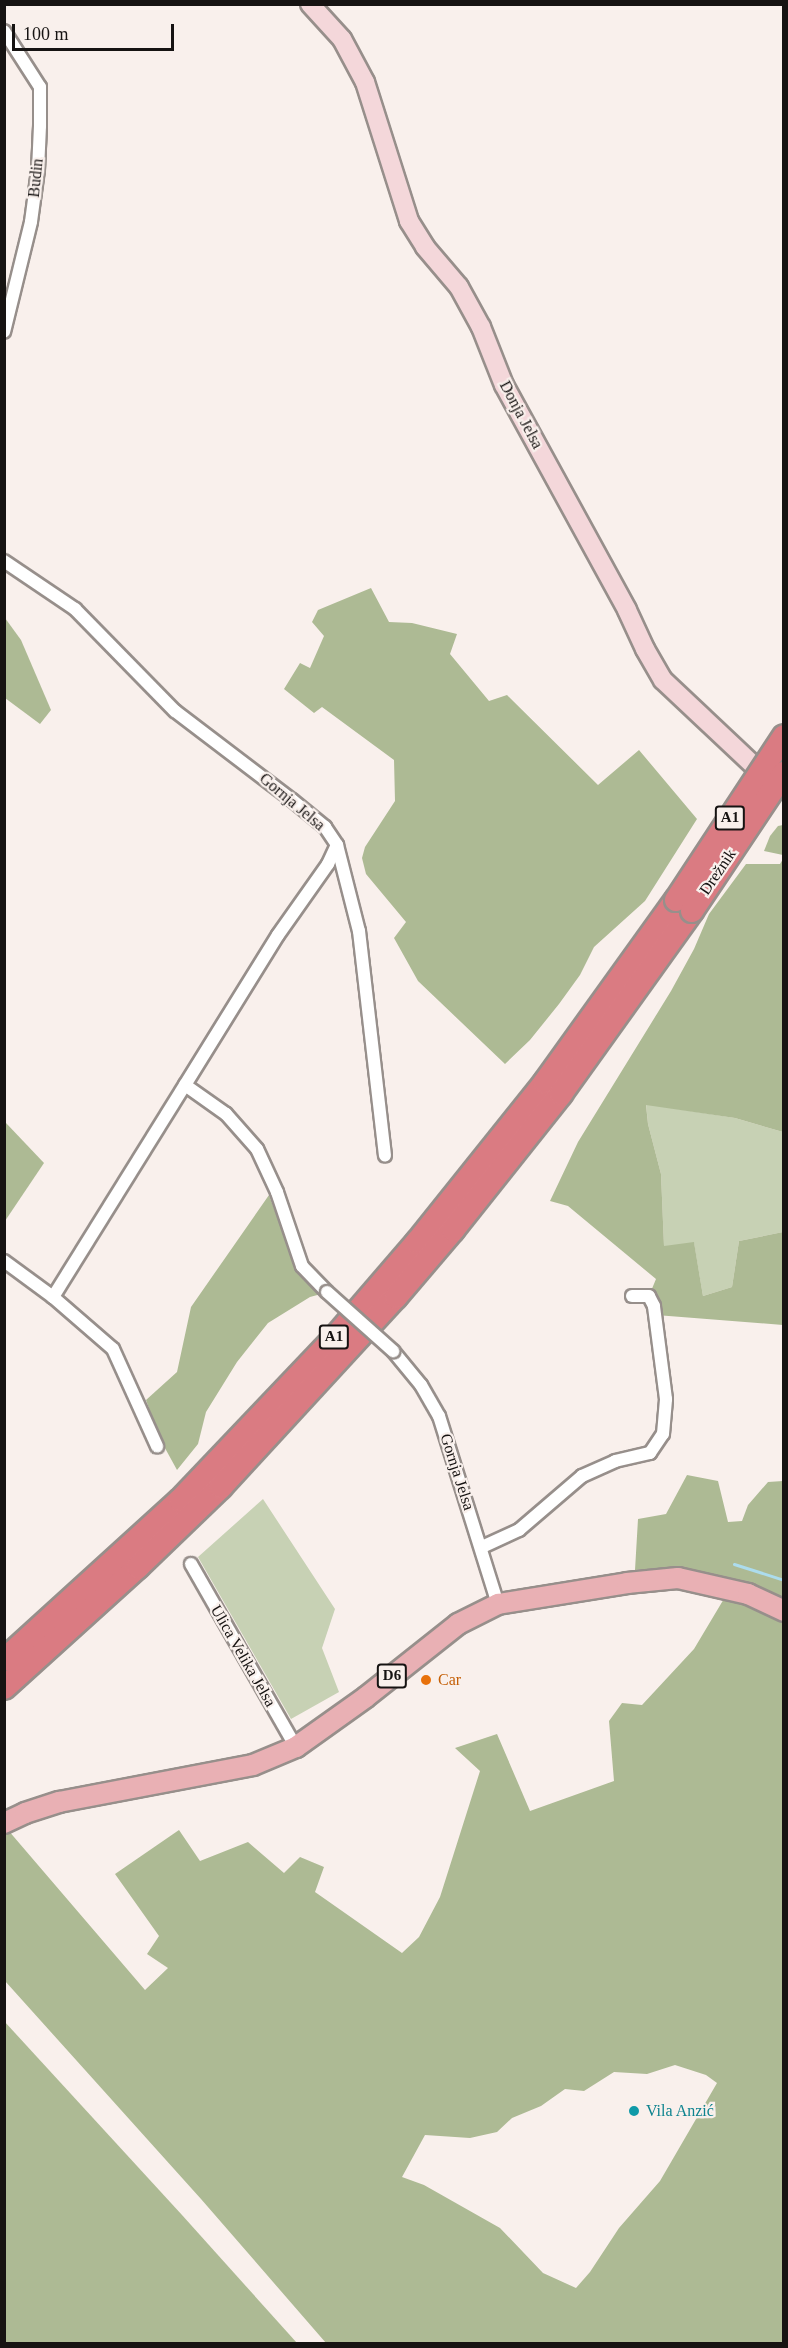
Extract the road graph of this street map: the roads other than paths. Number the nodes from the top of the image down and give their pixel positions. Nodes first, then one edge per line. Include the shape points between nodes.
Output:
1 (310, 4) edge
2 (4, 31) edge
3 (4, 332) edge
4 (4, 561) edge
5 (783, 735) edge
6 (783, 773) edge
7 (783, 794) edge
8 (337, 845) junction
9 (684, 906) junction
10 (185, 1085) junction
11 (385, 1155) dead end
12 (4, 1261) edge
13 (632, 1296) dead end
14 (53, 1297) junction
15 (157, 1446) dead end
16 (482, 1547) junction
17 (191, 1564) dead end
18 (498, 1604) junction
19 (783, 1611) edge
20 (4, 1660) edge
21 (4, 1688) edge
22 (296, 1747) junction
23 (4, 1823) edge

1 - 7 main road, Donja Jelsa via 342,39 365,82 409,221 459,287 481,327 504,385 663,680
2 - 3 street, Budin via 40,87 38,170 31,222
4 - 8 street, Gornja Jelsa via 75,609 176,711 325,827
5 - 9 highway, Drežnik / A1, bridge
6 - 9 highway, Drežnik / A1, bridge
8 - 10 street
8 - 11 street, Gornja Jelsa via 359,932
9 - 20 highway, A1 via 417,1242 334,1337 180,1500
9 - 21 highway, A1 via 561,1094 396,1298 221,1487
10 - 14 street
10 - 16 street, Gornja Jelsa, bridge via 226,1114 256,1149 302,1266 393,1352 421,1385 439,1416
12 - 14 street
13 - 16 street via 649,1296 654,1306 666,1399 663,1434 650,1453 615,1461 582,1476 519,1530
14 - 15 street via 113,1349
16 - 18 street, Gornja Jelsa
17 - 22 street, Ulica Velika Jelsa
18 - 19 main road, D6 via 678,1578 748,1594
18 - 22 main road, D6 via 458,1624
22 - 23 main road, D6 via 253,1765 59,1802

